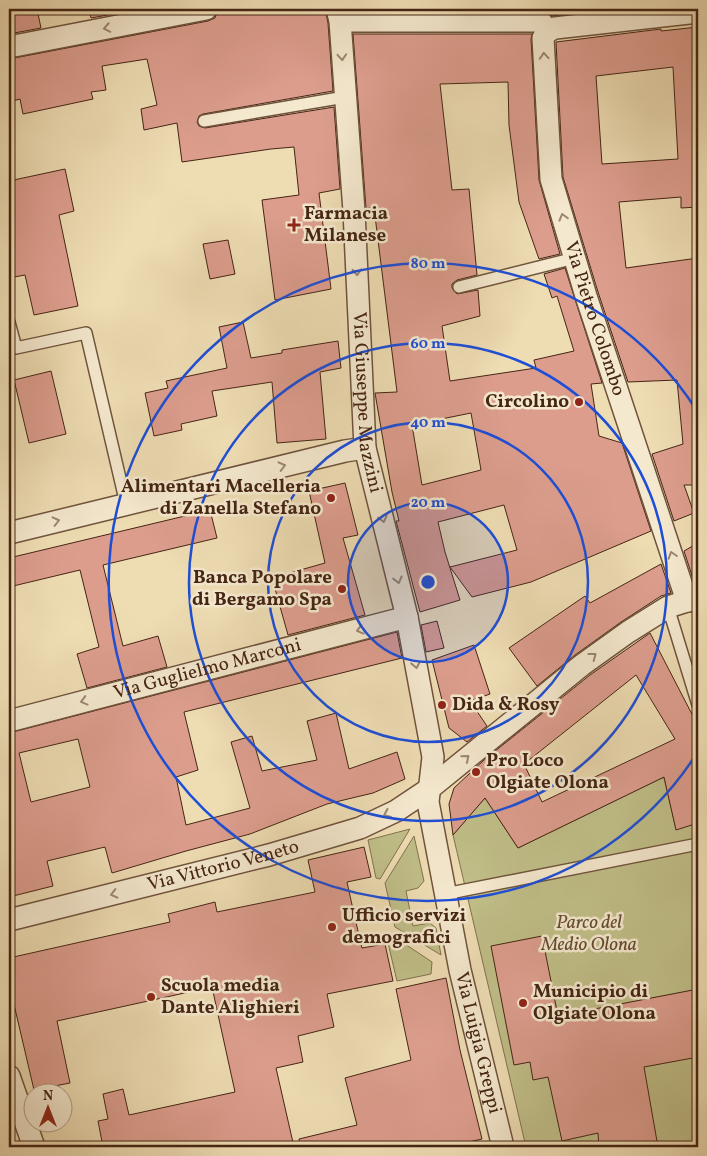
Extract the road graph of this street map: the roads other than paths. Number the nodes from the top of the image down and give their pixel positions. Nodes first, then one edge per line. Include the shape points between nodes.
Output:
1 (206, 9) edge
2 (698, 12) edge
3 (338, 15) edge
4 (548, 31) junction
5 (9, 47) edge
6 (345, 97) junction
7 (204, 121) dead end
8 (575, 258) junction
9 (459, 287) dead end
10 (9, 322) edge
11 (365, 448) junction
12 (126, 504) junction
13 (9, 532) edge
14 (685, 603) edge
15 (407, 617) junction
16 (698, 706) edge
17 (9, 721) edge
18 (429, 789) junction
19 (698, 844) edge
20 (445, 894) junction
21 (9, 920) edge
22 (9, 1076) edge
23 (34, 1147) edge
24 (503, 1147) edge

1 -> 5 street
2 - 4 street
3 - 4 street via 536,21
3 -> 6 street, Via Giuseppe Mazzini
8 -> 4 street, Via Pietro Colombo via 551,179 543,38
6 - 7 lane
6 -> 11 street, Via Giuseppe Mazzini via 354,211
8 - 9 lane
14 -> 8 street, Via Pietro Colombo
10 - 12 lane via 16,348 86,333
12 -> 11 street
11 -> 15 street, Via Giuseppe Mazzini
13 -> 12 street
14 - 16 lane
18 -> 14 street, Via Vittorio Veneto via 582,665 628,632
15 -> 17 street, Via Guglielmo Marconi
15 -> 18 street, Via Giuseppe Mazzini via 433,757
18 - 20 street, Via Luigia Greppi via 428,802
18 -> 21 street, Via Vittorio Veneto via 396,811 360,828 269,855
19 - 20 lane
20 - 24 street, Via Luigia Greppi
22 - 23 street

